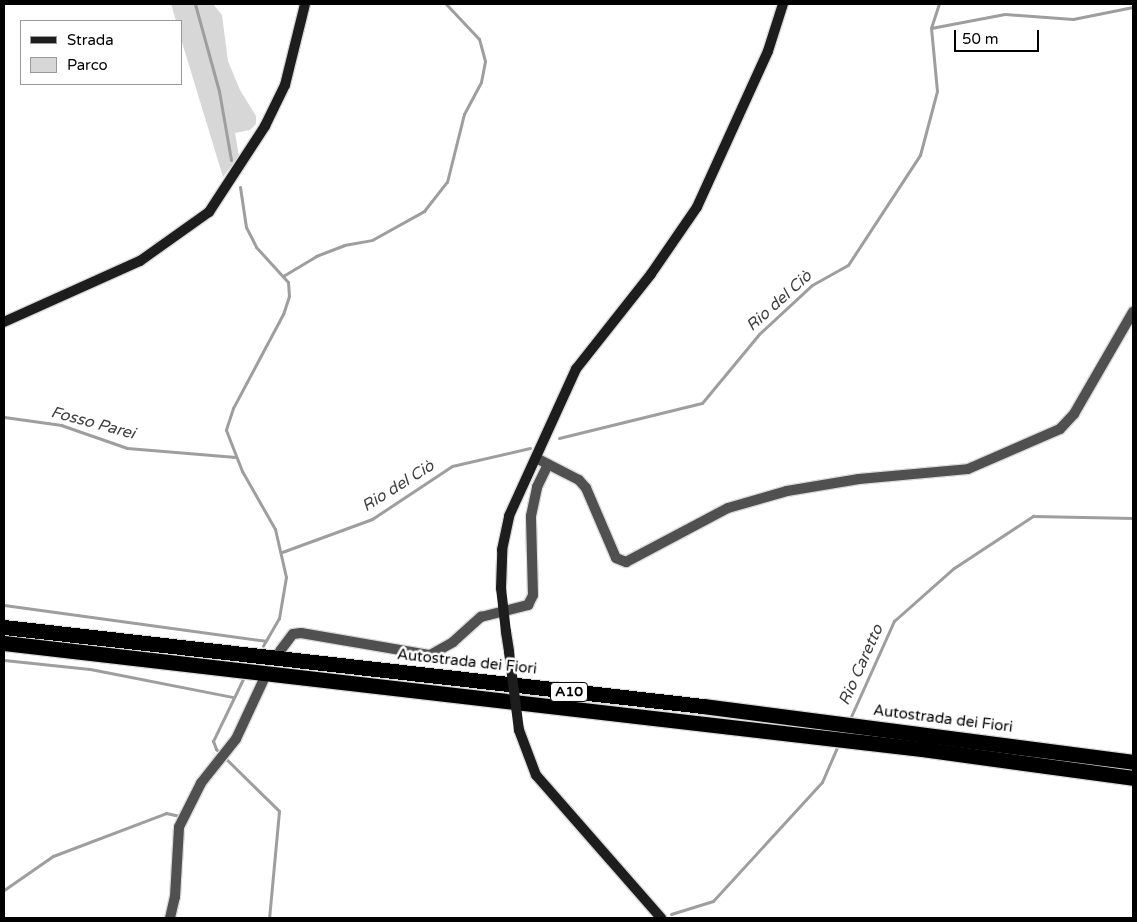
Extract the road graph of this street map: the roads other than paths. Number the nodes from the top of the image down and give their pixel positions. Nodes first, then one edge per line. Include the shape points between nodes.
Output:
1 (306, 4) edge
2 (783, 4) edge
3 (1133, 312) edge
4 (4, 322) edge
5 (536, 458) junction
6 (548, 464) junction
7 (4, 627) edge
8 (4, 643) edge
9 (280, 651) dead end
10 (262, 682) dead end
11 (1133, 762) edge
12 (1133, 778) edge
13 (170, 918) edge
14 (661, 918) edge

1 - 4 main road via 285,86 265,126 209,212 140,261
2 - 5 main road via 768,51 698,207 651,274 576,369
3 - 6 street via 1074,414 1060,429 968,469 859,479 787,492 728,508 626,562 616,558 586,488 579,480
5 - 6 street
5 - 14 main road, bridge via 504,535 502,588 519,730 536,775
6 - 9 street via 537,487 531,516 533,595 528,606 481,617 453,642 430,655 301,633 293,634
7 - 11 highway, Autostrada dei Fiori / A10 via 703,706
8 - 12 highway, A10 via 922,749
10 - 13 street via 230,749 201,783 179,827 175,898

